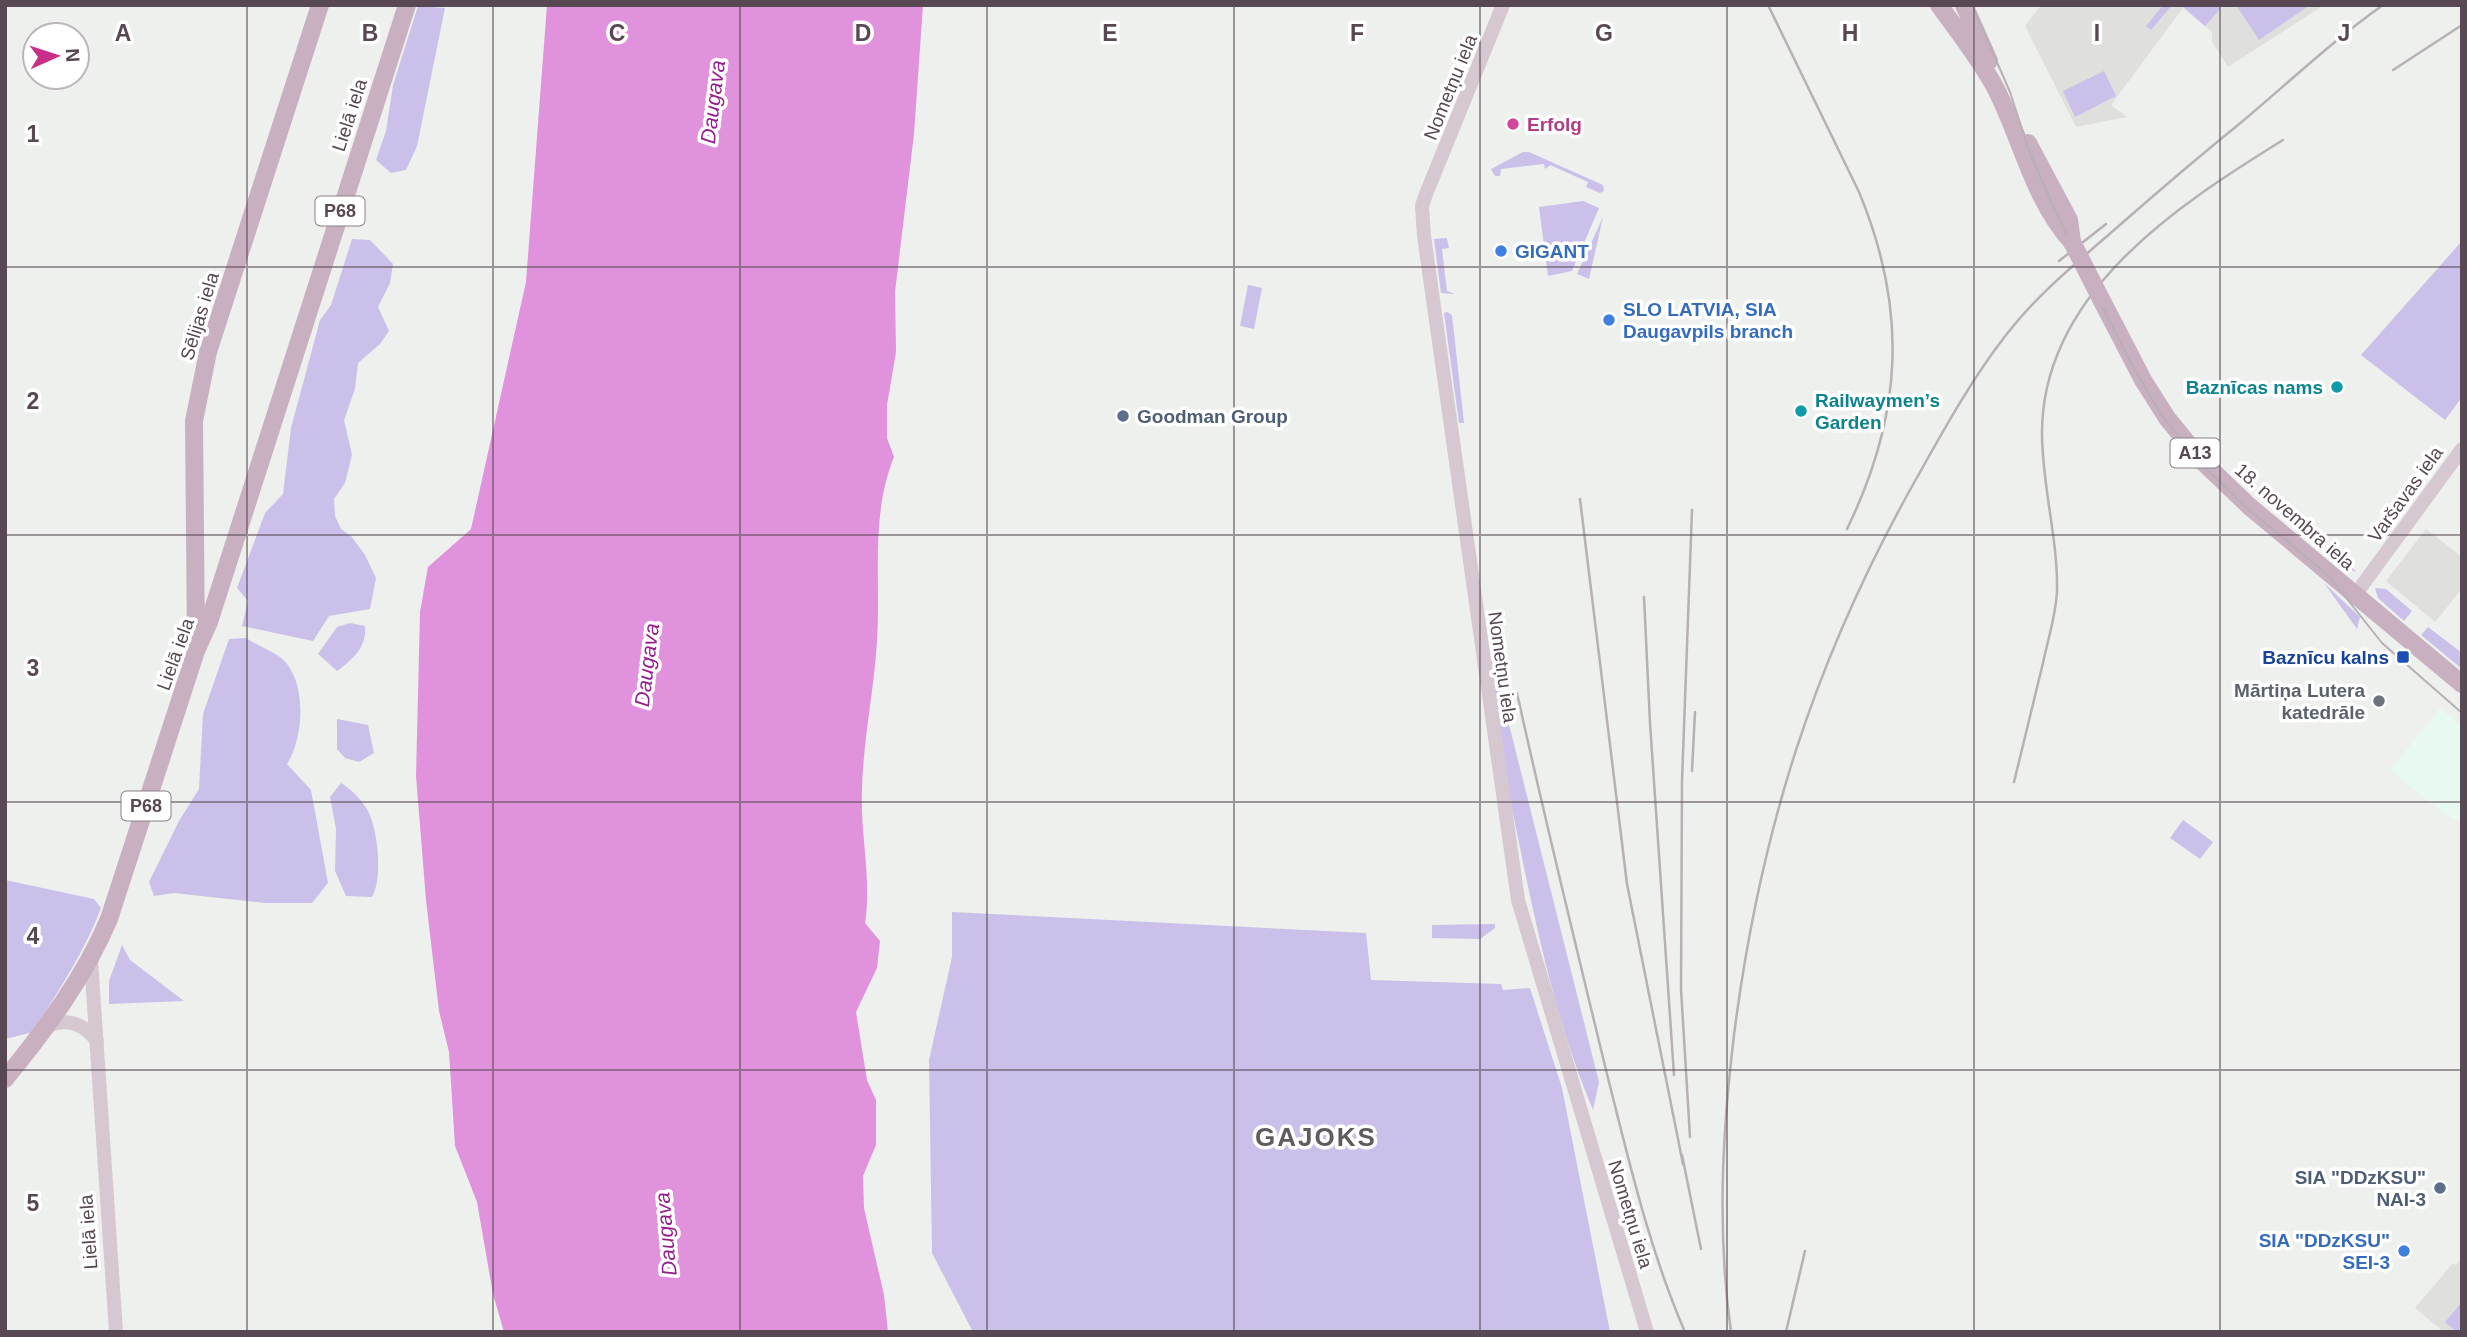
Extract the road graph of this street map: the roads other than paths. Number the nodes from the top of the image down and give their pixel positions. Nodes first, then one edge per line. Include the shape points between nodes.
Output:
1 (320, 5) edge
2 (407, 5) edge
3 (1503, 5) edge
4 (1939, 5) edge
5 (1964, 5) edge
6 (2072, 242) junction
7 (2462, 449) edge
8 (2355, 595) junction
9 (196, 651) junction
10 (2462, 684) edge
11 (91, 960) junction
12 (47, 1026) junction
13 (97, 1041) junction
14 (5, 1079) edge
15 (116, 1332) edge
16 (1647, 1332) edge

1 - 9 main road, Sēlijas iela / P68 via 208,352 194,421
2 - 9 main road, Lielā iela / P68
3 - 16 street, Nometņu iela via 1426,194 1424,236 1518,900
4 - 6 main road, 18. novembra iela / A13 via 1997,90 2051,215
5 - 6 main road, 18. novembra iela / A13 via 2010,108 2069,220
6 - 8 main road, 18. novembra iela / A13, bridge via 2143,380 2189,447 2249,506
7 - 8 street, Varšavas iela
8 - 10 main road, 18. novembra iela / A13
9 - 11 main road, Lielā iela / P68 via 109,919
11 - 12 main road, P68
11 - 13 street, Lielā iela
12 - 13 street via 75,1023
12 - 14 main road, P68
13 - 15 street, Lielā iela

